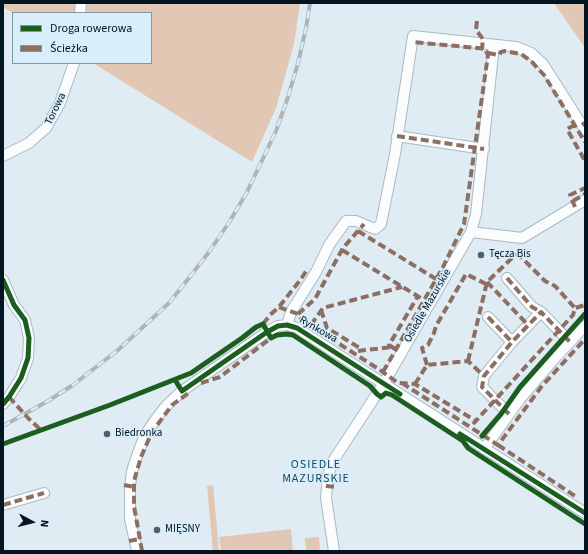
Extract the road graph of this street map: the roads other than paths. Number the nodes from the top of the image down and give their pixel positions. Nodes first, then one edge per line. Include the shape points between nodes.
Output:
1 (494, 45) junction
2 (74, 64) edge
3 (584, 126) edge
4 (398, 136) junction
5 (484, 149) junction
6 (3, 156) edge
7 (585, 200) edge
8 (471, 232) junction
9 (506, 278) dead end
10 (3, 280) edge
11 (541, 312) junction
12 (488, 316) dead end
13 (287, 325) junction
14 (585, 326) edge
15 (512, 342) junction
16 (570, 342) junction
17 (384, 383) junction
18 (3, 404) edge
19 (509, 414) junction
20 (484, 449) junction
21 (44, 494) dead end
22 (3, 505) edge
23 (585, 513) edge
24 (137, 551) edge
25 (334, 551) edge

1 - 3 street via 516,47 531,53 543,64
1 - 4 street via 413,36
1 - 5 street, Osiedle Mazurskie
2 - 6 street, Torowa via 60,103 46,128 28,143
4 - 5 street
4 - 13 street via 380,224 375,229 356,221 346,221 329,245
5 - 8 street, Osiedle Mazurskie via 476,214
7 - 8 street via 522,238
8 - 17 street, Osiedle Mazurskie
9 - 11 street via 532,307
10 - 18 street via 14,305 25,320 29,338 28,358 21,378
11 - 15 street
11 - 16 street
12 - 15 street
13 - 17 street, Rynkowa via 297,328
13 - 24 street, Rynkowa via 266,332 182,391 166,406 148,431 132,471 129,493 130,519
14 - 16 street
15 - 19 street via 484,376 482,387
16 - 19 street
17 - 20 street, Rynkowa
17 - 25 street, Osiedle Mazurskie via 343,444 328,474 326,498
19 - 20 street
20 - 23 street, Rynkowa
21 - 22 street

